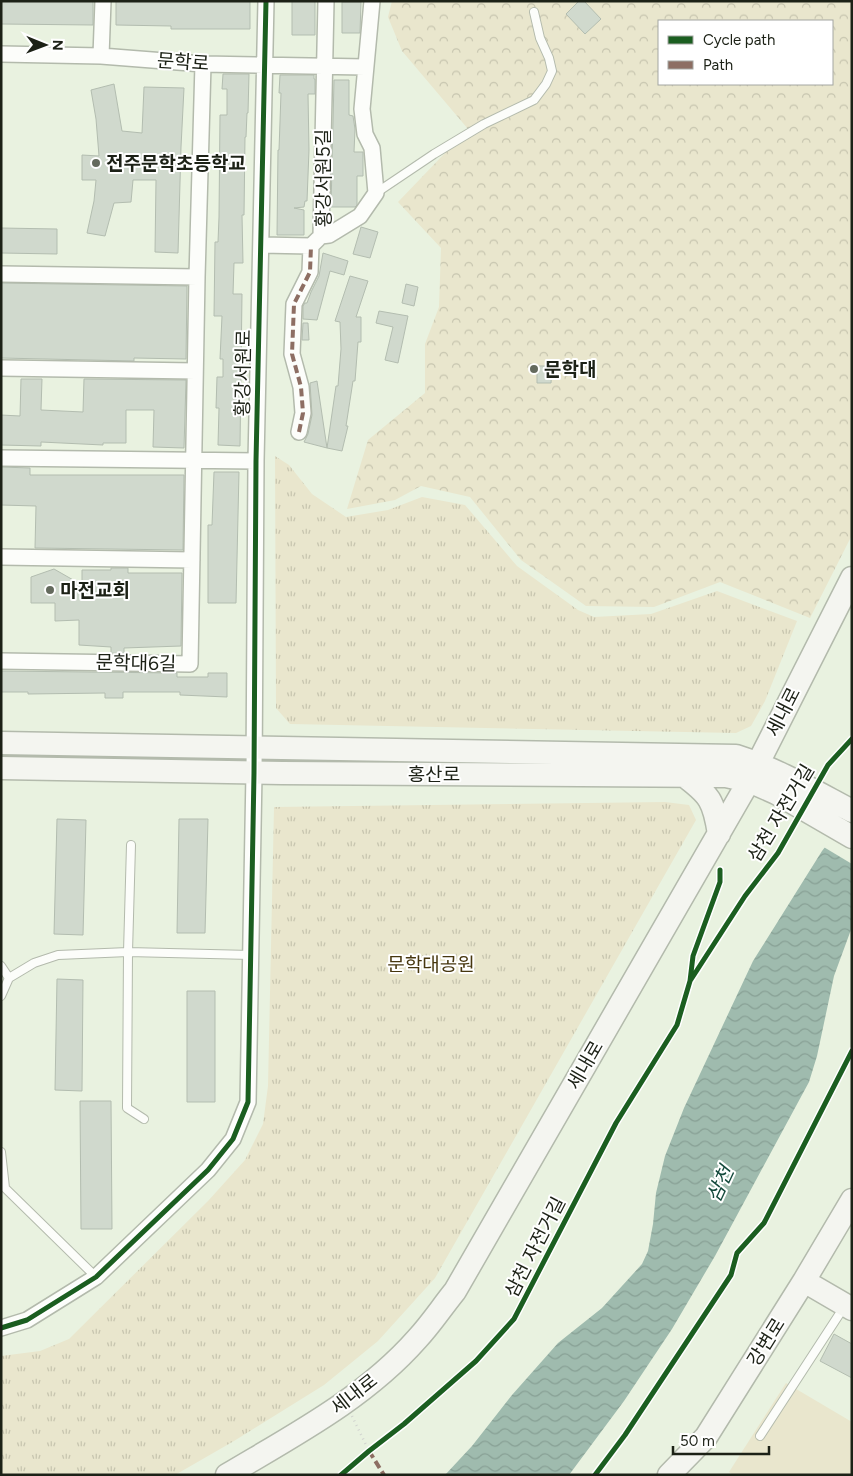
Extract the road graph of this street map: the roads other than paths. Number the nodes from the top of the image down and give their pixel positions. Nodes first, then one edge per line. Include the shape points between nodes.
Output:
1 (103, 1) edge
2 (266, 1) edge
3 (326, 1) edge
4 (372, 1) edge
5 (534, 12) dead end
6 (1, 54) edge
7 (101, 56) junction
8 (204, 64) junction
9 (265, 65) junction
10 (325, 66) junction
11 (365, 67) junction
12 (376, 193) junction
13 (316, 241) junction
14 (261, 245) junction
15 (1, 274) edge
16 (196, 277) junction
17 (1, 368) edge
18 (195, 371) junction
19 (299, 432) dead end
20 (1, 458) edge
21 (194, 460) junction
22 (256, 461) junction
23 (1, 557) edge
24 (192, 560) junction
25 (852, 578) edge
26 (1, 661) edge
27 (1, 743) edge
28 (254, 746) junction
29 (1, 768) edge
30 (254, 772) junction
31 (753, 772) junction
32 (683, 775) junction
33 (780, 784) junction
34 (852, 811) edge
35 (719, 834) junction
36 (852, 837) edge
37 (131, 845) dead end
38 (128, 952) junction
39 (251, 955) junction
40 (1, 966) edge
41 (9, 978) junction
42 (1, 996) edge
43 (144, 1119) dead end
44 (1, 1152) edge
45 (3, 1190) edge
46 (852, 1200) edge
47 (96, 1277) junction
48 (804, 1281) junction
49 (848, 1308) edge
50 (1, 1328) edge
51 (760, 1436) dead end
52 (227, 1475) edge
53 (669, 1475) edge

1 - 7 street
2 - 9 street, 황강서원로
3 - 10 street, 황강서원5길
4 - 11 street
5 - 12 lane via 552,71 534,100 484,124
6 - 7 street, 문학로
7 - 8 street, 문학로
8 - 9 street, 문학로
8 - 16 street, 문학대6길
9 - 10 street, 문학로
9 - 14 street, 황강서원로
10 - 11 street, 문학로
10 - 13 street, 황강서원5길
11 - 12 street via 362,109 372,148
12 - 13 street, 황강서원5길 via 360,216
13 - 14 street
13 - 19 street via 310,272 294,304 292,354 301,387 303,413
14 - 22 street, 황강서원로
15 - 16 street
16 - 18 street, 문학대6길
17 - 18 street
18 - 21 street, 문학대6길
20 - 21 street
21 - 22 street
21 - 24 street, 문학대6길
22 - 28 street, 황강서원로
23 - 24 street
24 - 26 street, 문학대6길 via 190,664
25 - 31 street, 세내로
27 - 28 street, 홍산로
28 - 30 street, 황강서원로
28 - 31 street, 홍산로 via 736,756
29 - 30 street, 홍산로
30 - 32 street, 홍산로
30 - 39 street, 황강서원로
31 - 32 street, 홍산로 via 726,776
31 - 33 street, 홍산로
31 - 35 street, 세내로
32 - 35 street via 702,789 715,808
33 - 34 street, 홍산로
33 - 36 street, 홍산로
35 - 52 street, 세내로 via 455,1291 417,1340 371,1383 323,1417
37 - 38 lane
38 - 39 lane
38 - 41 lane via 58,955 34,963
38 - 43 lane via 127,1108
39 - 47 street, 황강서원로 via 248,1102 233,1139 208,1170
40 - 41 lane
41 - 42 lane
44 - 45 lane
45 - 47 lane
46 - 48 street, 강변로
47 - 50 street, 황강서원로 via 27,1320
48 - 49 street
48 - 53 street, 강변로 via 706,1437
49 - 51 lane

